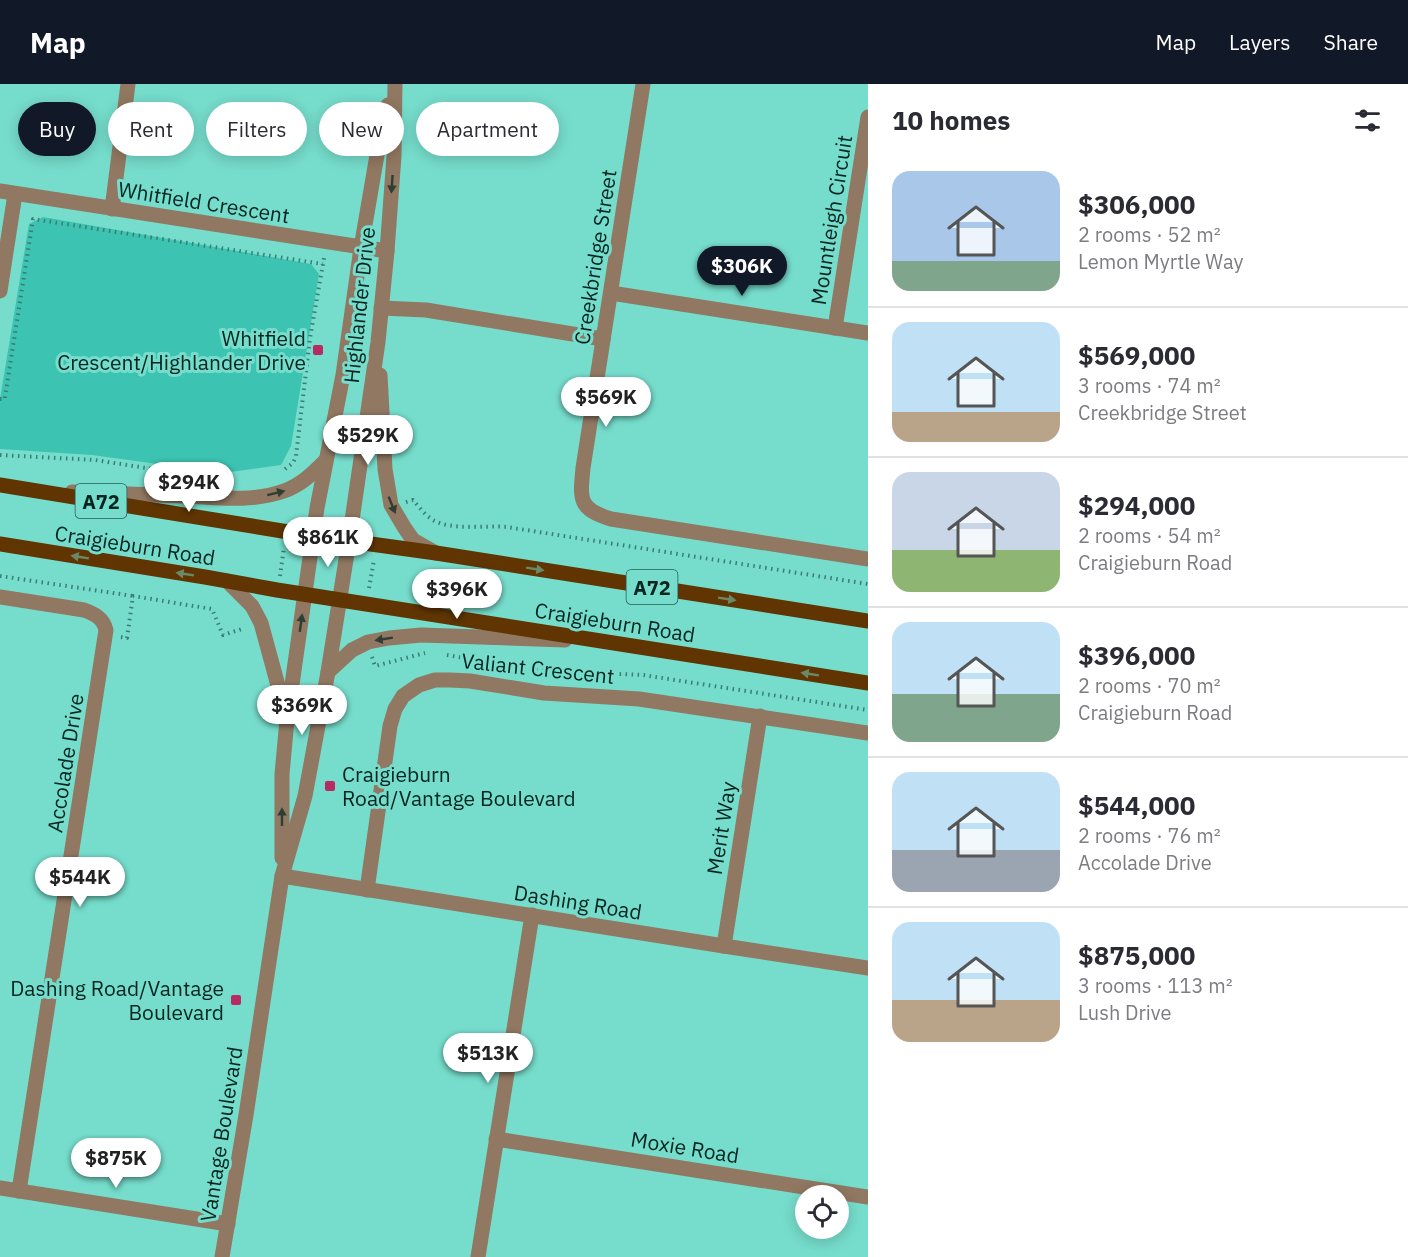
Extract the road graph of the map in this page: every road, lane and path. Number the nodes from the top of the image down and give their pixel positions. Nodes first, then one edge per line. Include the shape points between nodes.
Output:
1 (128, 84) edge
2 (394, 84) edge
3 (643, 84) edge
4 (868, 117) edge
5 (8, 192) edge
6 (112, 209) junction
7 (327, 242) junction
8 (361, 248) junction
9 (387, 251) junction
10 (323, 264) junction
11 (0, 291) edge
12 (610, 293) junction
13 (381, 308) junction
14 (835, 328) junction
15 (868, 333) edge
16 (603, 339) junction
17 (378, 342) junction
18 (0, 399) edge
19 (0, 455) edge
20 (325, 461) junction
21 (276, 475) dead end
22 (219, 479) dead end
23 (0, 485) edge
24 (30, 490) junction
25 (391, 505) junction
26 (286, 531) junction
27 (313, 536) junction
28 (349, 541) junction
29 (0, 544) edge
30 (377, 544) junction
31 (436, 553) junction
32 (868, 559) edge
33 (0, 576) edge
34 (226, 581) junction
35 (868, 584) edge
36 (277, 590) junction
37 (305, 594) junction
38 (0, 597) edge
39 (134, 597) junction
40 (340, 600) junction
41 (367, 604) junction
42 (868, 621) edge
43 (261, 623) junction
44 (105, 631) junction
45 (368, 642) junction
46 (610, 642) junction
47 (426, 653) dead end
48 (438, 653) dead end
49 (328, 672) junction
50 (868, 683) edge
51 (868, 710) edge
52 (760, 717) junction
53 (287, 720) junction
54 (868, 734) edge
55 (282, 876) junction
56 (367, 890) junction
57 (532, 915) junction
58 (724, 946) junction
59 (868, 968) edge
60 (496, 1139) junction
61 (0, 1188) edge
62 (19, 1191) junction
63 (868, 1197) edge
64 (228, 1224) junction
65 (222, 1257) edge
66 (478, 1257) edge

1 - 6 street
2 - 8 street, Highlander Drive
2 -> 9 street, Highlander Drive via 394,156
3 - 12 street, Creekbridge Street
4 - 14 street, Mountleigh Circuit
5 - 6 street, Whitfield Crescent
5 - 11 street, Whitfield Crescent
6 - 7 street, Whitfield Crescent
7 - 8 street, Whitfield Crescent
7 - 10 path
8 - 9 street, Whitfield Crescent
8 - 20 street, Highlander Drive
9 - 13 street, Highlander Drive
10 - 18 path via 33,219 5,397
10 - 21 path via 296,456 293,463
12 - 14 street
12 - 16 street, Creekbridge Street
13 - 16 street via 426,310
13 - 17 street, Highlander Drive
14 - 15 street
16 - 32 street, Creekbridge Street via 582,485 588,509 611,519
17 - 25 street via 385,469
17 - 28 street, Highlander Drive
19 - 22 path via 95,460
24 -> 20 street via 259,497 298,484
20 - 27 street, Highlander Drive
23 - 24 main road, Craigieburn Road / A72
24 - 26 main road, Craigieburn Road / A72
25 - 31 street via 413,540
25 - 35 path via 413,500 434,521 447,525 507,527
26 - 27 main road, Craigieburn Road / A72
26 - 36 path
27 - 28 main road, Craigieburn Road / A72
27 - 37 street, Highlander Drive
28 - 30 main road, Craigieburn Road / A72
28 - 40 street, Highlander Drive
34 -> 29 main road, Craigieburn Road
30 - 31 main road, Craigieburn Road / A72
30 - 41 path
31 -> 42 main road, Craigieburn Road / A72
33 - 39 path
34 - 36 main road, Craigieburn Road
34 - 43 street via 252,606
36 - 37 main road, Craigieburn Road
37 - 40 main road, Craigieburn Road
53 -> 37 street, Vantage Boulevard
38 - 44 street via 84,610 96,615
39 - 43 path via 212,609 223,634
39 - 44 path via 127,638
40 - 41 main road, Craigieburn Road
40 - 49 street, Vantage Boulevard
41 - 46 main road, Craigieburn Road
43 - 53 street
44 - 62 street, Accolade Drive
46 -> 45 street via 421,635
45 - 47 path via 375,666
45 - 49 street via 352,650
50 -> 46 main road, Craigieburn Road
48 - 51 path via 543,671 643,675
49 - 55 street, Vantage Boulevard via 305,796
52 - 54 street, Valiant Crescent
52 - 56 street, Valiant Crescent via 470,681 435,680 419,685 403,696 390,726
52 - 58 street, Merit Way
55 -> 53 street, Vantage Boulevard via 282,774
55 - 56 street, Dashing Road
55 - 64 street, Vantage Boulevard
56 - 57 street, Dashing Road
57 - 58 street, Dashing Road
57 - 60 street
58 - 59 street, Dashing Road
60 - 63 street, Moxie Road
60 - 66 street
61 - 62 street
62 - 64 street
64 - 65 street, Vantage Boulevard

